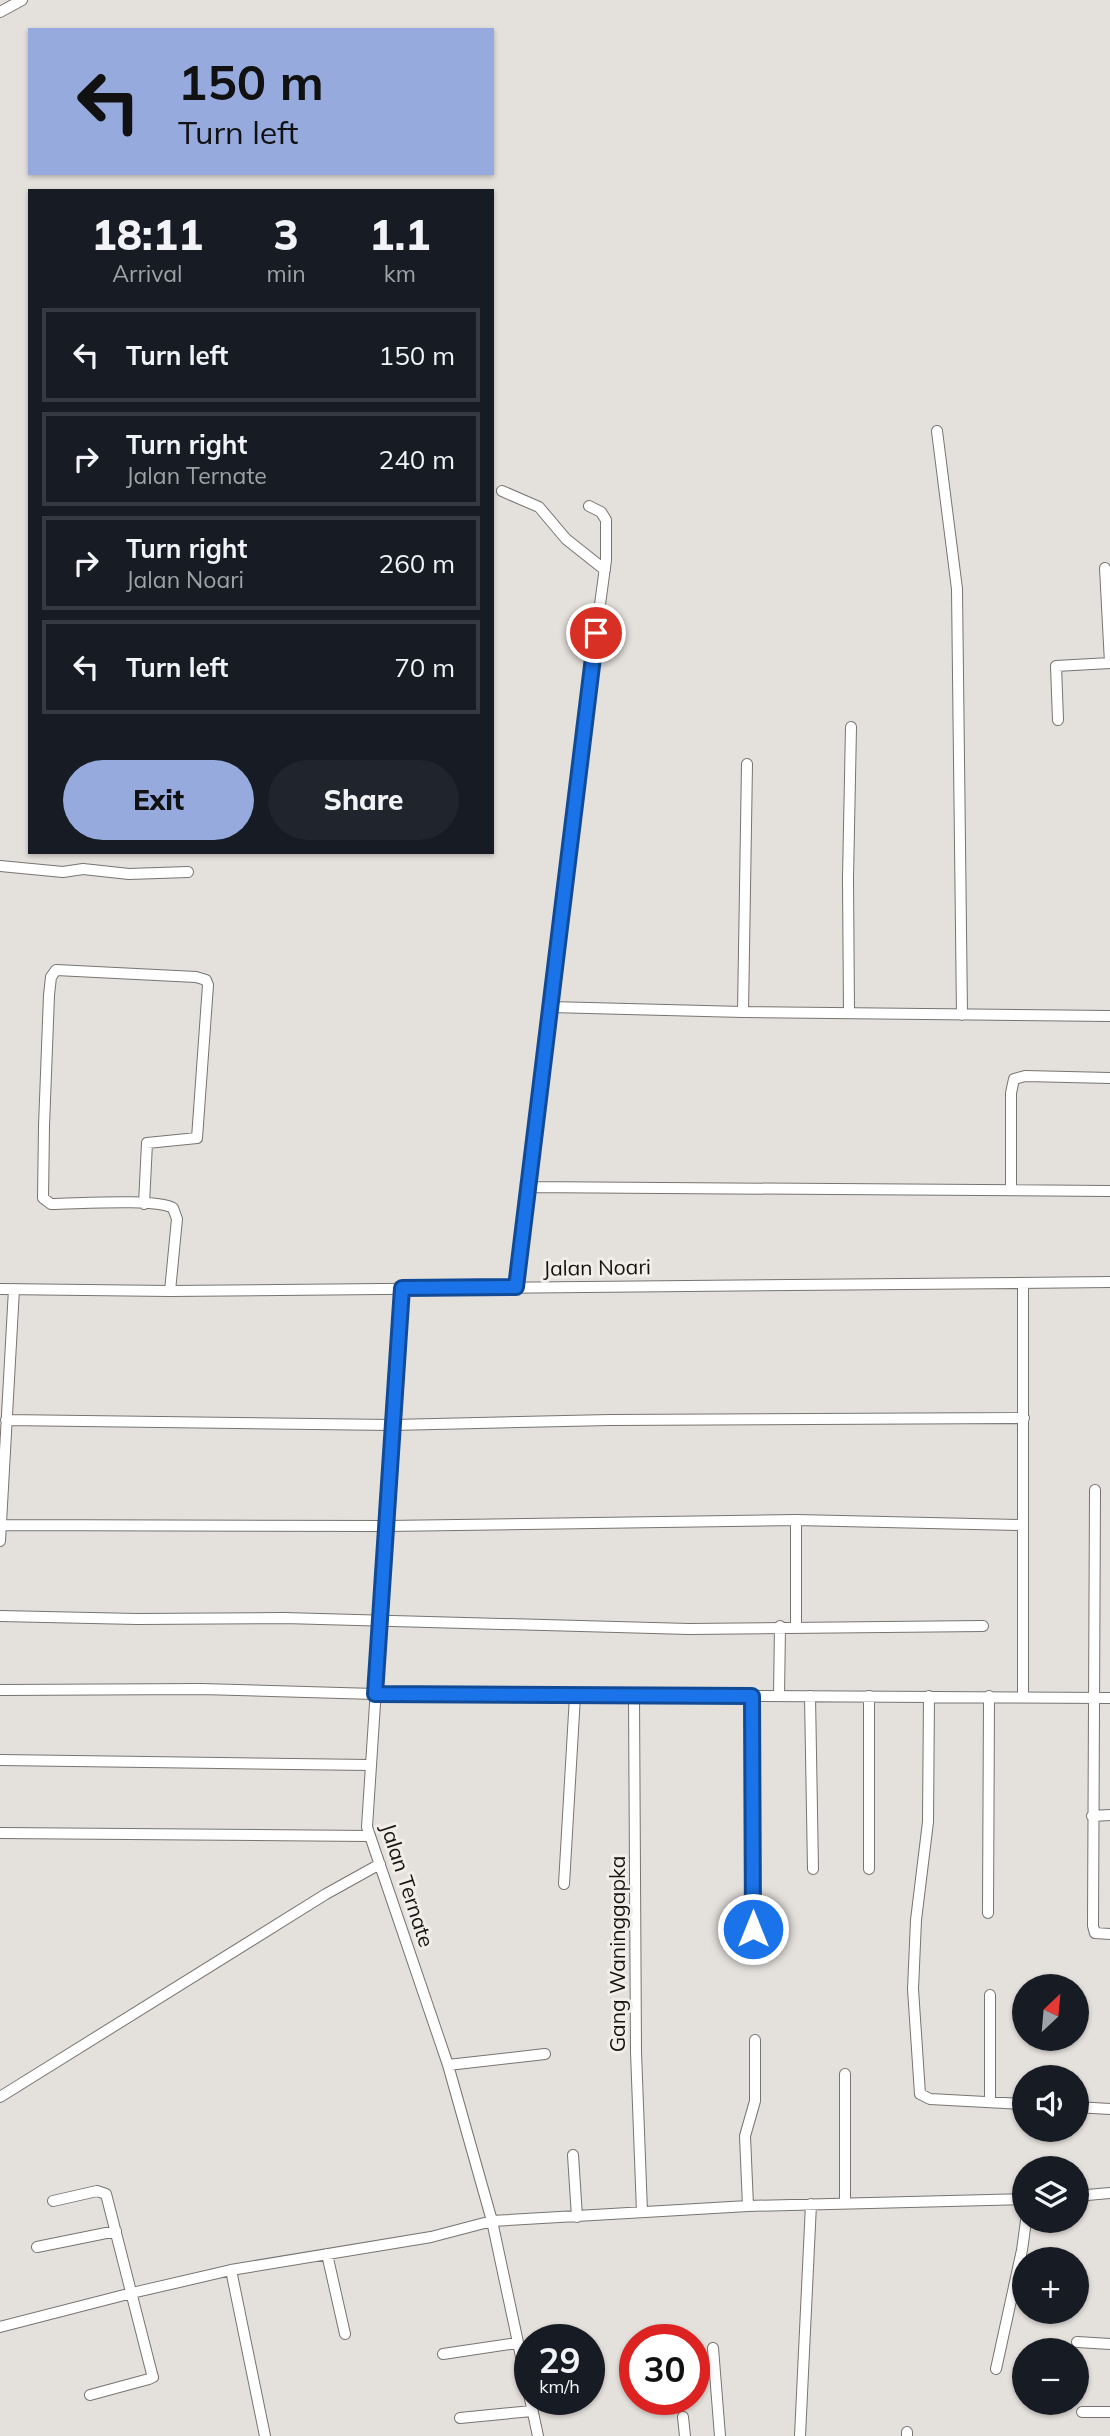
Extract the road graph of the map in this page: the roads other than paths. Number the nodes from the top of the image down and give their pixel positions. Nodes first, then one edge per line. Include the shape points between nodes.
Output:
1 (22, 0) edge
2 (0, 12) edge
3 (937, 431) dead end
4 (502, 491) dead end
5 (589, 506) dead end
6 (1105, 568) dead end
7 (605, 570) junction
8 (1058, 720) dead end
9 (851, 727) dead end
10 (747, 764) dead end
11 (0, 866) edge
12 (188, 872) dead end
13 (550, 1007) junction
14 (743, 1012) junction
15 (849, 1013) junction
16 (962, 1015) junction
17 (1110, 1016) edge
18 (1110, 1077) edge
19 (526, 1187) junction
20 (1012, 1189) junction
21 (1110, 1191) edge
22 (144, 1203) junction
23 (1110, 1282) edge
24 (1023, 1283) junction
25 (516, 1287) junction
26 (402, 1288) junction
27 (0, 1289) edge
28 (14, 1289) junction
29 (170, 1291) junction
30 (1024, 1418) junction
31 (6, 1420) junction
32 (392, 1425) junction
33 (1095, 1490) dead end
34 (796, 1520) junction
35 (0, 1525) edge
36 (1022, 1525) junction
37 (387, 1526) junction
38 (0, 1541) edge
39 (0, 1616) edge
40 (380, 1620) junction
41 (780, 1626) junction
42 (983, 1626) dead end
43 (796, 1627) junction
44 (0, 1690) edge
45 (375, 1694) junction
46 (575, 1696) junction
47 (634, 1696) junction
48 (752, 1696) junction
49 (779, 1696) junction
50 (810, 1696) junction
51 (869, 1696) junction
52 (929, 1696) junction
53 (989, 1696) junction
54 (1023, 1697) junction
55 (1095, 1698) junction
56 (1110, 1698) edge
57 (0, 1759) edge
58 (369, 1765) junction
59 (1110, 1815) edge
60 (1093, 1816) junction
61 (0, 1833) edge
62 (369, 1836) junction
63 (380, 1864) junction
64 (813, 1869) dead end
65 (870, 1869) dead end
66 (565, 1884) dead end
67 (988, 1913) dead end
68 (753, 1929) dead end
69 (1110, 1934) edge
70 (990, 1995) dead end
71 (755, 2040) dead end
72 (545, 2054) dead end
73 (447, 2065) junction
74 (845, 2074) dead end
75 (0, 2097) edge
76 (990, 2101) junction
77 (1012, 2103) edge
78 (1089, 2108) edge
79 (1110, 2109) edge
80 (573, 2155) dead end
81 (1110, 2193) edge
82 (1089, 2195) edge
83 (1012, 2199) edge
84 (53, 2201) dead end
85 (845, 2203) junction
86 (811, 2204) junction
87 (748, 2206) junction
88 (642, 2212) junction
89 (577, 2217) junction
90 (492, 2221) junction
91 (116, 2231) junction
92 (1024, 2233) edge
93 (37, 2247) dead end
94 (327, 2255) junction
95 (231, 2270) junction
96 (132, 2293) junction
97 (0, 2327) edge
98 (514, 2328) edge
99 (345, 2334) dead end
100 (514, 2343) edge
101 (1089, 2343) edge
102 (1110, 2344) edge
103 (713, 2348) dead end
104 (443, 2354) dead end
105 (996, 2368) dead end
106 (90, 2395) dead end
107 (1089, 2412) edge
108 (1110, 2412) edge
109 (514, 2413) edge
110 (533, 2415) edge
111 (683, 2417) dead end
112 (460, 2418) dead end
113 (265, 2436) edge
114 (538, 2436) edge
115 (685, 2436) edge
116 (720, 2436) edge
117 (800, 2436) edge

1 - 2 street
3 - 16 street via 957,589
4 - 7 street via 539,507 566,539
5 - 7 street via 604,515 607,526
6 - 8 street via 1110,663 1056,666
7 - 13 street
9 - 15 street
10 - 14 street
11 - 12 street via 63,872
13 - 14 street
13 - 19 street
14 - 15 street
15 - 16 street
16 - 17 street
18 - 20 street via 1014,1079
19 - 20 street
19 - 25 street
20 - 21 street
22 - 22 street via 51,1204 43,1198 49,995 56,970 196,977 208,985 198,1136 147,1143
22 - 29 street via 175,1210
23 - 24 street, Jalan Noari
24 - 25 street, Jalan Noari
24 - 30 street
25 - 26 street, Jalan Noari
26 - 29 street, Jalan Noari
26 - 32 street, Jalan Ternate
27 - 28 street, Jalan Noari
28 - 29 street, Jalan Noari
28 - 31 street
30 - 32 street
30 - 36 street
31 - 32 street
31 - 35 street
32 - 37 street, Jalan Ternate
33 - 55 street
34 - 36 street
34 - 37 street
34 - 43 street
35 - 37 street
35 - 38 street
36 - 54 street
37 - 40 street, Jalan Ternate
39 - 40 street
40 - 41 street via 689,1629
40 - 45 street, Jalan Ternate
41 - 43 street
41 - 49 street
42 - 43 street
44 - 45 street
45 - 46 street
45 - 58 street, Jalan Ternate
46 - 47 street
46 - 66 street
47 - 48 street
47 - 88 street, Gang Waninggapka via 636,2052
48 - 49 street
48 - 68 street
49 - 50 street
50 - 51 street
50 - 64 street
51 - 52 street
51 - 65 street
52 - 53 street
52 - 76 street via 928,1822 913,1989 919,2088 920,2094 930,2099
53 - 54 street
53 - 67 street
54 - 55 street
55 - 56 street
55 - 60 street
57 - 58 street
58 - 62 street, Jalan Ternate
59 - 60 street
60 - 69 street via 1093,1930
61 - 62 street
62 - 63 street, Jalan Ternate
63 - 73 street, Jalan Ternate
63 - 75 street
70 - 76 street
71 - 87 street via 755,2101 745,2136
72 - 73 street
73 - 90 street, Jalan Ternate
74 - 85 street
76 - 77 street
78 - 79 street
80 - 89 street
81 - 82 street
83 - 85 street
84 - 91 street via 103,2192
85 - 86 street
86 - 87 street
86 - 117 street
87 - 88 street
88 - 89 street
89 - 90 street
90 - 94 street
90 - 98 street, Jalan Ternate
91 - 93 street
91 - 96 street
92 - 105 street
94 - 95 street
94 - 99 street
95 - 96 street
95 - 113 street
96 - 97 street
96 - 106 street via 153,2377
100 - 104 street
101 - 102 street
103 - 116 street
107 - 108 street
109 - 112 street
110 - 114 street, Jalan Ternate
111 - 115 street

